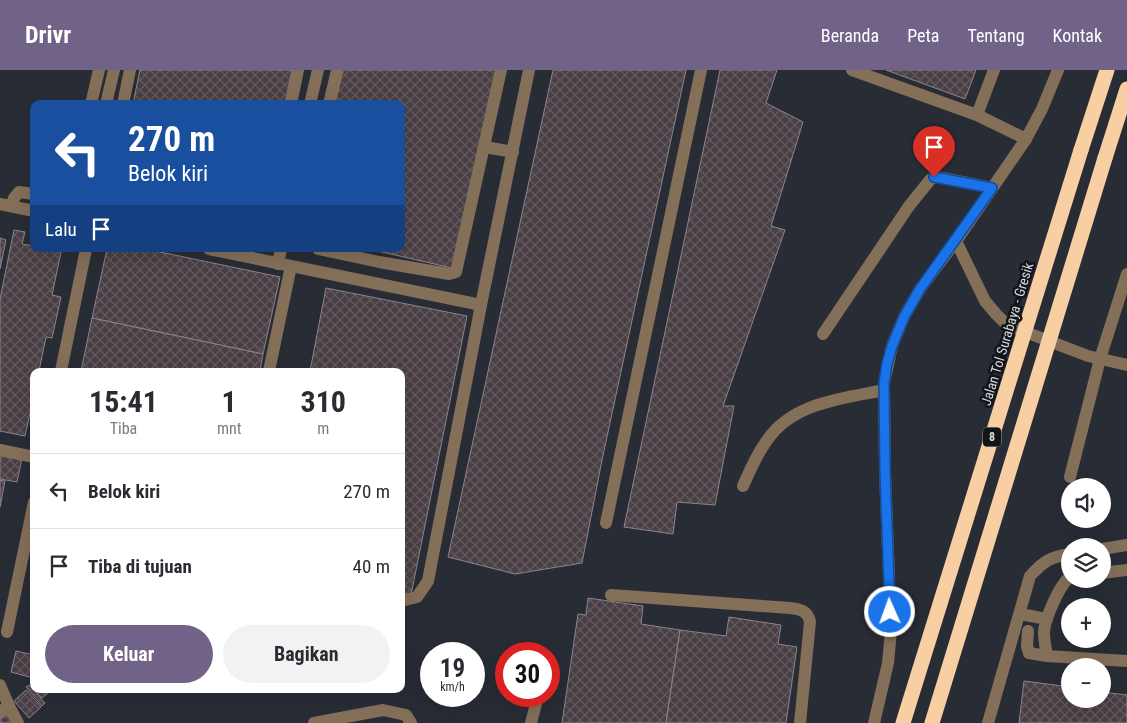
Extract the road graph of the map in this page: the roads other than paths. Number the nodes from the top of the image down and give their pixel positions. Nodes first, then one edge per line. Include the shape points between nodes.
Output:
1 (99, 70) edge
2 (298, 70) edge
3 (318, 70) edge
4 (337, 70) edge
5 (501, 70) edge
6 (529, 70) edge
7 (701, 70) edge
8 (852, 70) edge
9 (994, 70) edge
10 (1058, 70) edge
11 (1107, 70) edge
12 (114, 72) edge
13 (129, 74) edge
14 (1127, 89) edge
15 (93, 100) edge
16 (107, 100) edge
17 (124, 100) edge
18 (292, 100) edge
19 (311, 100) edge
20 (330, 100) edge
21 (977, 115) junction
22 (1026, 140) junction
23 (484, 147) junction
24 (513, 152) junction
25 (992, 188) junction
26 (30, 193) edge
27 (6, 205) edge
28 (30, 211) edge
29 (956, 241) junction
30 (85, 252) edge
31 (223, 252) edge
32 (282, 252) edge
33 (332, 252) edge
34 (379, 262) junction
35 (285, 265) junction
36 (1127, 274) edge
37 (375, 283) junction
38 (481, 305) junction
39 (823, 334) dead end
40 (1100, 359) junction
41 (1127, 364) edge
42 (62, 368) edge
43 (269, 368) edge
44 (884, 390) junction
45 (0, 450) edge
46 (30, 456) edge
47 (1070, 476) dead end
48 (743, 486) dead end
49 (30, 521) edge
50 (606, 523) dead end
51 (1127, 545) edge
52 (1111, 548) edge
53 (1061, 555) edge
54 (1127, 570) edge
55 (1111, 572) edge
56 (1061, 586) edge
57 (611, 595) dead end
58 (405, 600) edge
59 (1020, 614) junction
60 (1047, 619) junction
61 (1022, 631) junction
62 (7, 632) dead end
63 (1044, 633) junction
64 (1047, 656) junction
65 (1127, 660) edge
66 (0, 685) edge
67 (535, 707) edge
68 (5, 709) edge
69 (18, 723) edge
70 (314, 723) edge
71 (411, 723) edge
72 (531, 723) edge
73 (800, 723) edge
74 (874, 723) edge
75 (903, 723) edge
76 (932, 723) edge
77 (988, 723) edge

1 - 12 street
1 - 15 street
2 - 18 street
3 - 19 street
4 - 20 street
5 - 23 street
6 - 24 street
7 - 50 street
8 - 21 street
9 - 21 street
10 - 22 street
11 - 75 highway, Jalan Tol Surabaya - Gresik / 8, bridge
12 - 13 street
12 - 16 street
13 - 17 street
14 - 76 highway, 8, bridge
21 - 22 street
22 - 25 street
23 - 24 street
23 - 34 street via 456,272 449,274
24 - 38 street
25 - 29 street
25 - 39 street via 942,178 930,180
26 - 27 street via 17,193
27 - 28 street
29 - 40 street via 985,301 1007,324
29 - 44 street via 920,289 904,317 887,364
30 - 42 street
31 - 35 street
32 - 35 street
33 - 34 street
34 - 37 street
35 - 37 street
35 - 43 street
36 - 40 street
37 - 38 street
38 - 58 street via 428,581 417,597
40 - 41 street
40 - 47 street
44 - 48 street via 824,402 785,421 758,454
44 - 74 street via 891,631 888,663
45 - 46 street
49 - 62 street
51 - 52 street
53 - 59 street via 1041,564 1030,576
54 - 55 street
56 - 60 street
57 - 73 street via 790,608 808,614 810,622
59 - 60 street
59 - 61 street
60 - 63 street
61 - 63 street
61 - 64 street via 1029,653
61 - 77 street
63 - 64 street
64 - 65 street
66 - 68 street
67 - 72 street
68 - 69 street
70 - 71 street via 382,710 406,716

